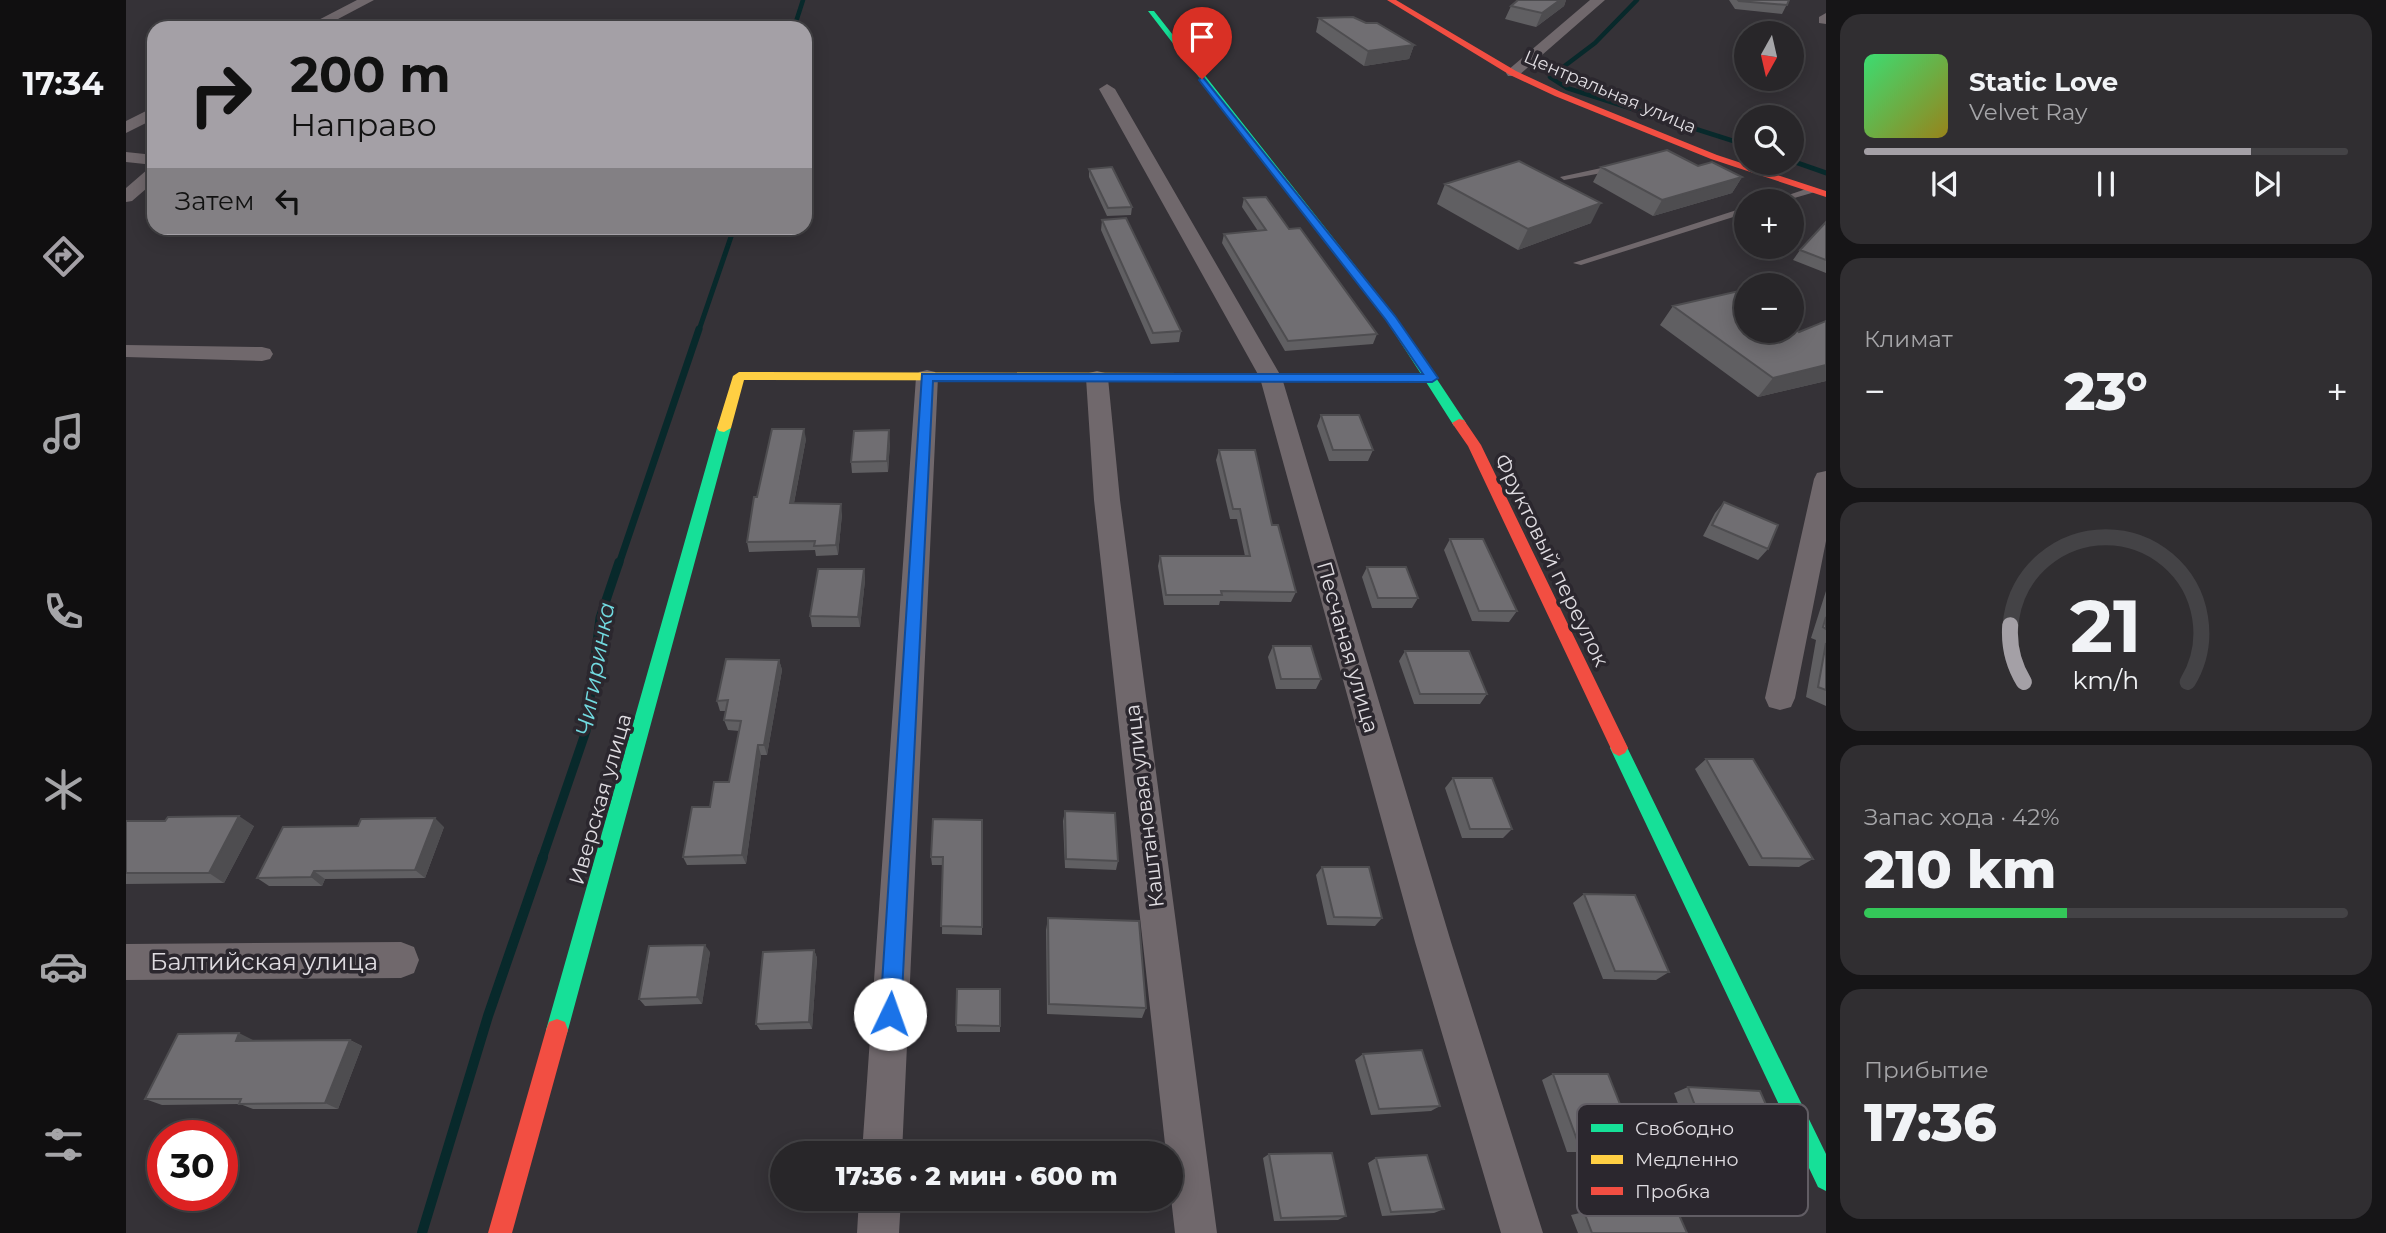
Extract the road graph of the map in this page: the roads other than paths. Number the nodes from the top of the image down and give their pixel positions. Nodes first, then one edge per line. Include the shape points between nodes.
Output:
1 (367, 0) edge
2 (1391, 0) edge
3 (1598, 0) edge
4 (1151, 13) dead end
5 (324, 21) edge
6 (1513, 73) junction
7 (1107, 89) dead end
8 (147, 117) edge
9 (126, 128) edge
10 (1703, 152) junction
11 (126, 157) edge
12 (1678, 157) edge
13 (147, 159) edge
14 (1627, 166) edge
15 (1564, 177) dead end
16 (147, 179) edge
17 (1819, 192) edge
18 (126, 197) edge
19 (1734, 214) edge
20 (1578, 263) dead end
21 (126, 351) edge
22 (262, 354) dead end
23 (926, 377) junction
24 (1097, 377) junction
25 (1271, 378) junction
26 (1432, 378) junction
27 (1826, 479) edge
28 (1780, 698) dead end
29 (401, 960) dead end
30 (126, 962) edge
31 (1790, 1104) edge
32 (883, 1141) edge
33 (1808, 1142) edge
34 (1826, 1179) edge
35 (879, 1211) edge
36 (500, 1233) edge
37 (878, 1233) edge
38 (1196, 1233) edge
39 (1522, 1233) edge

1 - 5 street
2 - 6 street, Центральная улица
3 - 6 street
4 - 26 street, Фруктовый переулок via 1391,318
6 - 10 street, Центральная улица
7 - 25 street, Песчаная улица
8 - 9 street
10 - 12 lane
10 - 17 street, Центральная улица
11 - 13 street
14 - 15 lane
16 - 18 street
19 - 20 lane
21 - 22 street
23 - 24 street
23 - 32 street
23 - 36 street, Иверская улица via 739,376
24 - 25 street
24 - 38 street, Каштановая улица via 1108,514
25 - 26 street
25 - 39 street, Песчаная улица
26 - 31 street, Фруктовый переулок via 1474,446
27 - 28 street
29 - 30 street, Балтийская улица
33 - 34 street, Фруктовый переулок
35 - 37 street

